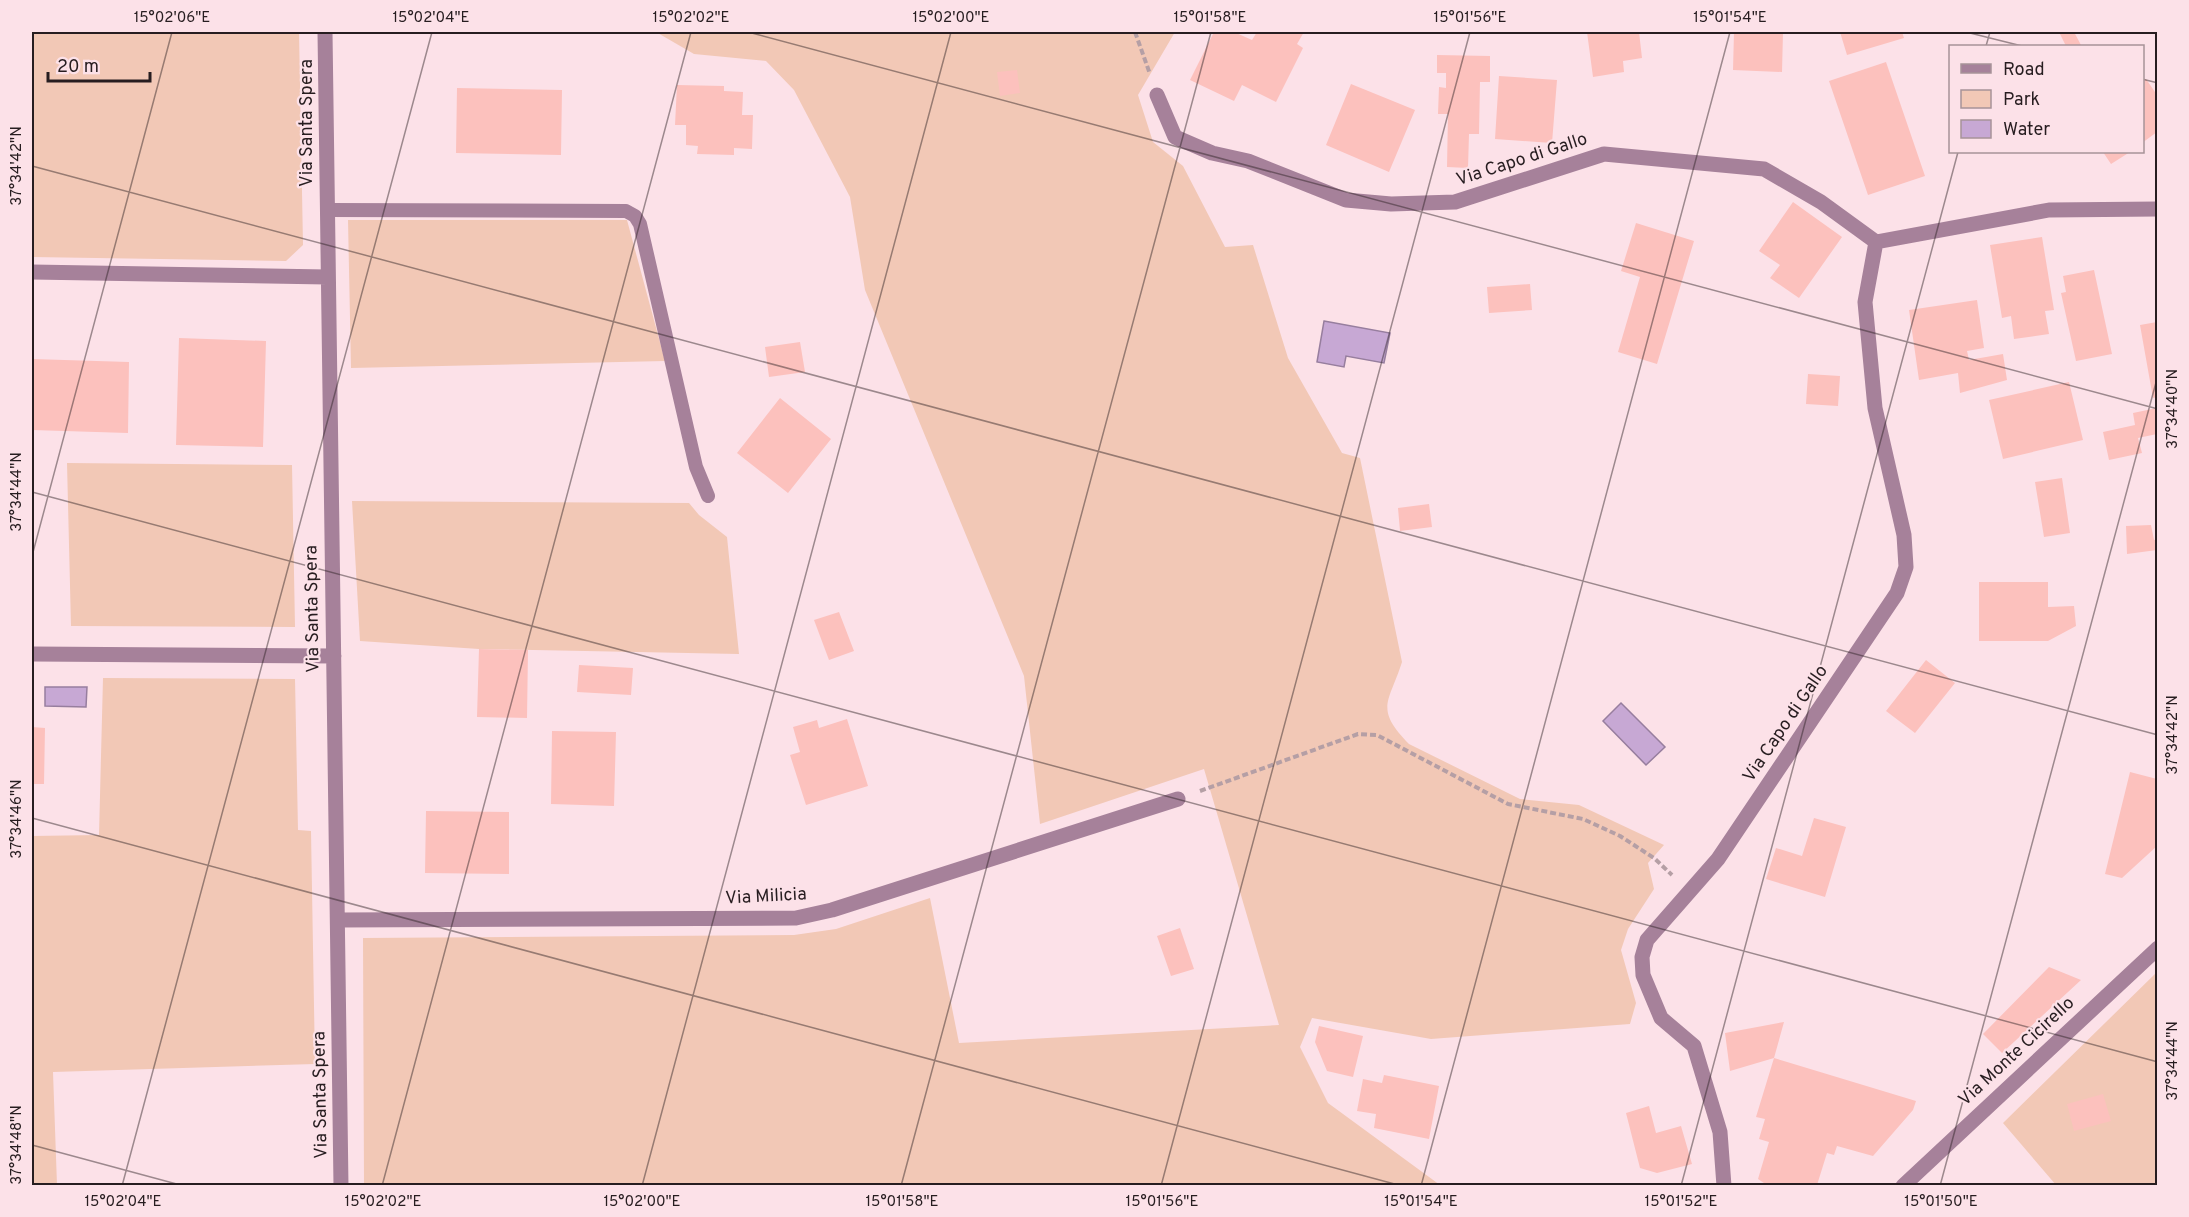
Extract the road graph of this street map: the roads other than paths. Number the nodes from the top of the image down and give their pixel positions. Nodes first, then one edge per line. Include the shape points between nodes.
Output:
1 (326, 32) edge
2 (1157, 95) road end
3 (2157, 209) edge
4 (327, 210) junction
5 (1876, 242) junction
6 (32, 272) edge
7 (327, 277) junction
8 (708, 496) dead end
9 (32, 654) edge
10 (334, 656) junction
11 (1178, 799) road end
12 (339, 920) junction
13 (2157, 948) edge
14 (341, 1185) edge
15 (1724, 1185) edge
16 (1903, 1185) edge

1 - 4 street, Via Santa Spera
2 - 5 street, Via Capo di Gallo via 1175,137 1346,200 1391,204 1455,202 1604,154 1764,169 1821,202
3 - 5 street via 2049,210
4 - 7 street, Via Santa Spera
4 - 8 lane via 626,212 635,216 696,467
5 - 15 street, Via Capo di Gallo via 1865,302 1875,408 1904,535 1906,567 1897,592 1718,859 1647,940 1642,957 1643,975 1661,1018 1694,1046 1720,1132
6 - 7 street
7 - 10 street, Via Santa Spera
9 - 10 street
10 - 12 street, Via Santa Spera
11 - 12 street, Via Milicia via 832,910 796,918
12 - 14 street, Via Santa Spera
13 - 16 street, Via Monte Cicirello

